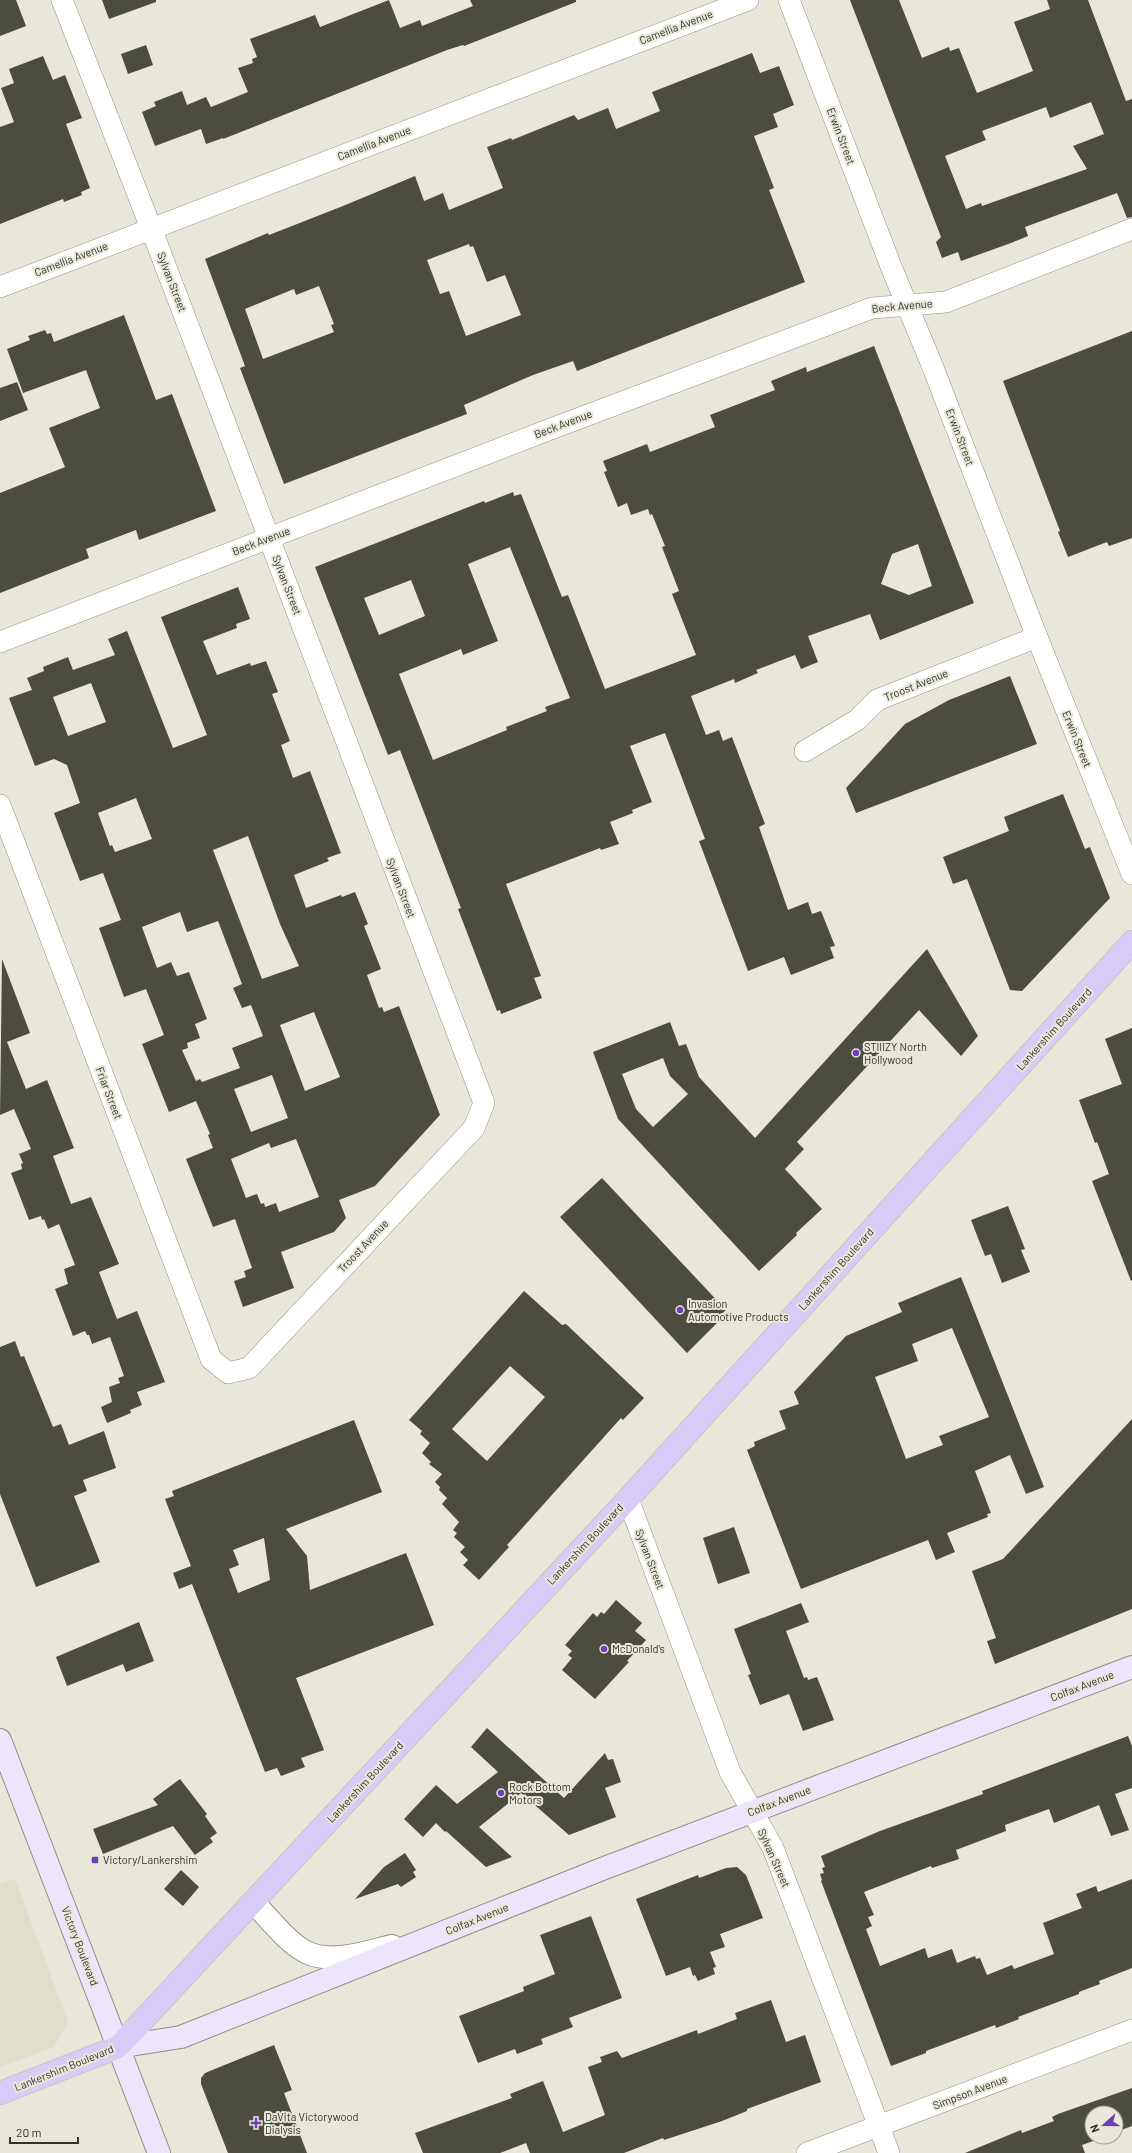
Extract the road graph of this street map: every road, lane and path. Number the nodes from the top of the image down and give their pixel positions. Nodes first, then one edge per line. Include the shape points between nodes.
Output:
1 (62, 0) edge
2 (748, 0) edge
3 (789, 0) edge
4 (151, 228) junction
5 (1132, 229) edge
6 (0, 287) edge
7 (907, 306) junction
8 (269, 538) junction
9 (1037, 637) junction
10 (0, 642) edge
11 (805, 751) dead end
12 (0, 806) edge
13 (1132, 874) edge
14 (1132, 942) edge
15 (484, 1103) joint
16 (228, 1373) joint
17 (628, 1499) junction
18 (1132, 1667) edge
19 (0, 1740) edge
20 (752, 1812) junction
21 (254, 1903) junction
22 (427, 1938) junction
23 (1132, 2030) edge
24 (118, 2047) junction
25 (0, 2093) edge
26 (879, 2126) junction
27 (159, 2153) edge
28 (807, 2153) edge
29 (889, 2153) edge

1 - 4 street, Sylvan Street
2 - 4 street, Camellia Avenue
3 - 7 street, Erwin Street
4 - 6 street, Camellia Avenue
4 - 8 street, Sylvan Street
5 - 7 street, Beck Avenue via 946,302
7 - 8 street, Beck Avenue via 872,308
7 - 9 street, Erwin Street
8 - 10 street, Beck Avenue
8 - 15 street, Sylvan Street
9 - 11 street, Troost Avenue via 877,700 857,720
9 - 13 street, Erwin Street
12 - 16 street, Friar Street via 211,1359
14 - 17 main road, Lankershim Boulevard
15 - 16 street, Troost Avenue via 474,1128 249,1368
17 - 20 street, Sylvan Street via 730,1772
17 - 21 main road, Lankershim Boulevard
18 - 20 main road, Colfax Avenue
19 - 24 main road, Victory Boulevard
20 - 22 main road, Colfax Avenue
20 - 26 street, Sylvan Street via 772,1848
21 - 22 street, Colfax Avenue via 292,1941 308,1953 327,1957 348,1956
21 - 24 main road, Lankershim Boulevard
22 - 24 main road, Colfax Avenue via 181,2037
23 - 26 street, Simpson Avenue
24 - 25 main road, Lankershim Boulevard
24 - 27 main road, Victory Boulevard
26 - 28 street, Simpson Avenue
26 - 29 street, Sylvan Street

